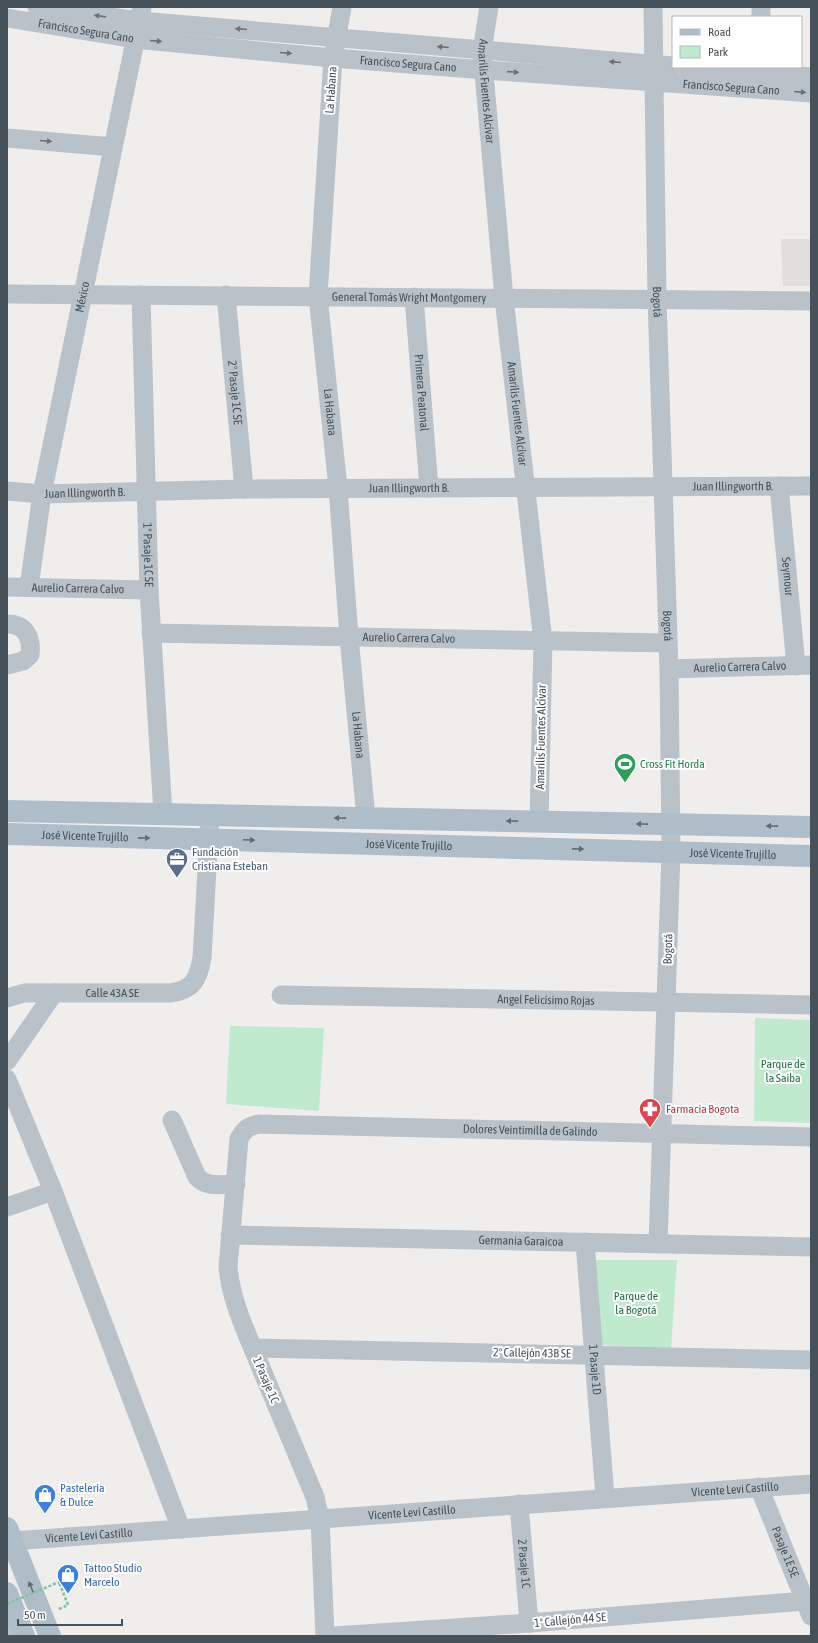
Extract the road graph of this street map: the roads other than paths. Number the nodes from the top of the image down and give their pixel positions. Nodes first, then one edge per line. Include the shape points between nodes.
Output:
1 (37, 7) edge
2 (342, 7) edge
3 (489, 7) edge
4 (653, 7) edge
5 (7, 18) edge
6 (139, 22) edge
7 (336, 37) junction
8 (482, 51) junction
9 (333, 58) junction
10 (672, 66) edge
11 (694, 68) edge
12 (485, 70) junction
13 (654, 74) junction
14 (761, 76) edge
15 (811, 77) edge
16 (811, 93) edge
17 (7, 138) edge
18 (113, 147) junction
19 (7, 294) edge
20 (84, 294) junction
21 (141, 294) junction
22 (226, 295) junction
23 (318, 296) junction
24 (414, 297) junction
25 (504, 298) junction
26 (657, 300) junction
27 (811, 301) edge
28 (662, 486) junction
29 (779, 486) junction
30 (811, 486) edge
31 (338, 488) junction
32 (429, 488) junction
33 (525, 488) junction
34 (244, 489) junction
35 (7, 491) edge
36 (146, 491) junction
37 (42, 494) junction
38 (7, 587) edge
39 (29, 587) junction
40 (149, 590) junction
41 (7, 624) edge
42 (151, 634) junction
43 (349, 637) junction
44 (543, 641) junction
45 (667, 643) junction
46 (7, 665) edge
47 (804, 666) edge
48 (669, 669) junction
49 (7, 811) edge
50 (163, 814) junction
51 (210, 815) junction
52 (366, 818) junction
53 (539, 822) junction
54 (671, 824) junction
55 (811, 827) edge
56 (7, 834) edge
57 (210, 839) junction
58 (671, 852) junction
59 (811, 856) edge
60 (54, 993) junction
61 (281, 995) dead end
62 (7, 998) edge
63 (666, 1002) junction
64 (811, 1005) edge
65 (7, 1061) edge
66 (7, 1079) edge
67 (172, 1120) dead end
68 (250, 1126) joint
69 (662, 1133) junction
70 (811, 1137) edge
71 (236, 1184) junction
72 (53, 1191) junction
73 (7, 1207) edge
74 (230, 1235) junction
75 (585, 1242) junction
76 (658, 1244) junction
77 (811, 1247) edge
78 (253, 1348) junction
79 (594, 1354) junction
80 (811, 1360) edge
81 (811, 1484) edge
82 (759, 1488) junction
83 (605, 1497) junction
84 (519, 1504) junction
85 (320, 1518) junction
86 (182, 1529) junction
87 (9, 1534) edge
88 (7, 1593) edge
89 (808, 1608) edge
90 (529, 1623) junction
91 (7, 1629) edge
92 (10, 1636) edge
93 (24, 1636) edge
94 (50, 1636) edge
95 (325, 1636) edge
96 (334, 1636) edge

6 -> 1 street, Francisco Segura Cano
2 - 7 street, La Habana
3 - 8 street, Amarilis Fuentes Alcívar
4 - 13 street, Bogotá
5 - 6 street, Francisco Segura Cano
7 -> 6 street, Francisco Segura Cano
6 -> 9 street, Francisco Segura Cano
6 - 18 street, México
8 -> 7 street, Francisco Segura Cano
7 - 9 street, La Habana
8 - 12 street, Amarilis Fuentes Alcívar
13 -> 8 street, Francisco Segura Cano
9 - 12 street, Francisco Segura Cano
9 - 23 street, La Habana
10 - 13 street, Francisco Segura Cano
11 - 14 street, Francisco Segura Cano
12 -> 13 street, Francisco Segura Cano
12 - 25 street, Amarilis Fuentes Alcívar
13 - 14 street, Francisco Segura Cano
13 - 26 street, Bogotá
14 - 15 street, Francisco Segura Cano
14 -> 16 street, Francisco Segura Cano
17 -> 18 street
18 - 20 street, México
19 - 20 street, General Tomás Wright Montgomery
20 - 21 street, General Tomás Wright Montgomery
20 - 37 street, México
21 - 22 street, General Tomás Wright Montgomery
21 - 36 street, 1° Pasaje 1C SE
22 - 23 street, General Tomás Wright Montgomery
22 - 34 street, 2° Pasaje 1C SE
23 - 24 street, General Tomás Wright Montgomery
23 - 31 street, La Habana
24 - 25 street, General Tomás Wright Montgomery
24 - 32 street, Primera Peatonal
25 - 26 street, General Tomás Wright Montgomery
25 - 33 street, Amarilis Fuentes Alcívar
26 - 27 street, General Tomás Wright Montgomery
26 - 28 street, Bogotá
28 - 29 street, Juan Illingworth B.
28 - 33 street, Juan Illingworth B.
28 - 45 street, Bogotá
29 - 30 street, Juan Illingworth B.
29 - 47 street, Seymour
31 - 32 street, Juan Illingworth B.
31 - 34 street, Juan Illingworth B.
31 - 43 street, La Habana
32 - 33 street, Juan Illingworth B.
33 - 44 street, Amarilis Fuentes Alcívar
34 - 36 street, Juan Illingworth B.
35 - 37 street, Juan Illingworth B.
36 - 37 street, Juan Illingworth B.
36 - 40 street, 1° Pasaje 1C SE
37 - 39 street, México
38 - 39 street, Aurelio Carrera Calvo
39 - 40 street, Aurelio Carrera Calvo
40 - 42 street, 1° Pasaje 1C SE
41 - 46 street via 18,625 24,629 30,647 30,655 23,661
42 - 43 street, Aurelio Carrera Calvo
42 - 50 street, 1° Pasaje 1C SE
43 - 44 street, Aurelio Carrera Calvo
43 - 52 street, La Habana
44 - 45 street, Aurelio Carrera Calvo
44 - 53 street, Amarilis Fuentes Alcívar
45 - 48 street, Bogotá
47 - 48 street, Aurelio Carrera Calvo
48 - 54 street, Bogotá
49 - 50 main road, José Vicente Trujillo
50 - 51 main road, José Vicente Trujillo
52 -> 51 main road, José Vicente Trujillo
51 - 57 street, Calle 43A SE
53 -> 52 main road, José Vicente Trujillo
54 -> 53 main road, José Vicente Trujillo
55 -> 54 main road, José Vicente Trujillo
54 - 58 street, Bogotá
56 -> 57 main road, José Vicente Trujillo
57 -> 58 main road, José Vicente Trujillo
57 - 60 street, Calle 43A SE via 200,971 196,981 188,988 170,994
58 - 59 main road, José Vicente Trujillo
58 - 63 street, Bogotá
60 - 62 street, Calle 43A SE via 24,993
60 - 65 street
61 - 63 street, Angel Felicísimo Rojas
63 - 64 street, Angel Felicísimo Rojas
63 - 69 street, Bogotá
66 - 72 street
67 - 71 street via 201,1181 206,1184
68 - 69 street, Dolores Veintimilla de Galindo via 259,1124
68 - 71 street, 1 Pasaje 1C via 243,1131 239,1139
69 - 70 street, Dolores Veintimilla de Galindo
69 - 76 street, Bogotá
71 - 74 street, 1 Pasaje 1C
72 - 73 street
72 - 86 street
74 - 75 street, Germania Garaicoa
74 - 78 street, 1 Pasaje 1C via 229,1281
75 - 76 street, Germania Garaicoa
75 - 79 street, 1 Pasaje 1D
76 - 77 street, Germania Garaicoa
78 - 79 street, 2º Callejón 43B SE
78 - 85 street, 1 Pasaje 1C via 315,1497
79 - 80 street, 2º Callejón 43B SE
79 - 83 street, 1 Pasaje 1D
81 - 82 street, Vicente Levi Castillo
82 - 83 street, Vicente Levi Castillo
82 - 89 street, Pasaje 1E SE
83 - 84 street, Vicente Levi Castillo
84 - 85 street, Vicente Levi Castillo
84 - 90 street, 2 Pasaje 1C
85 - 86 street, Vicente Levi Castillo
85 - 95 street, 1 Pasaje 1C
86 - 87 street, Vicente Levi Castillo
94 -> 87 main road
88 - 93 main road
89 - 90 street, 1º Callejón 44 SE
90 - 96 street, 1º Callejón 44 SE
91 - 92 street

